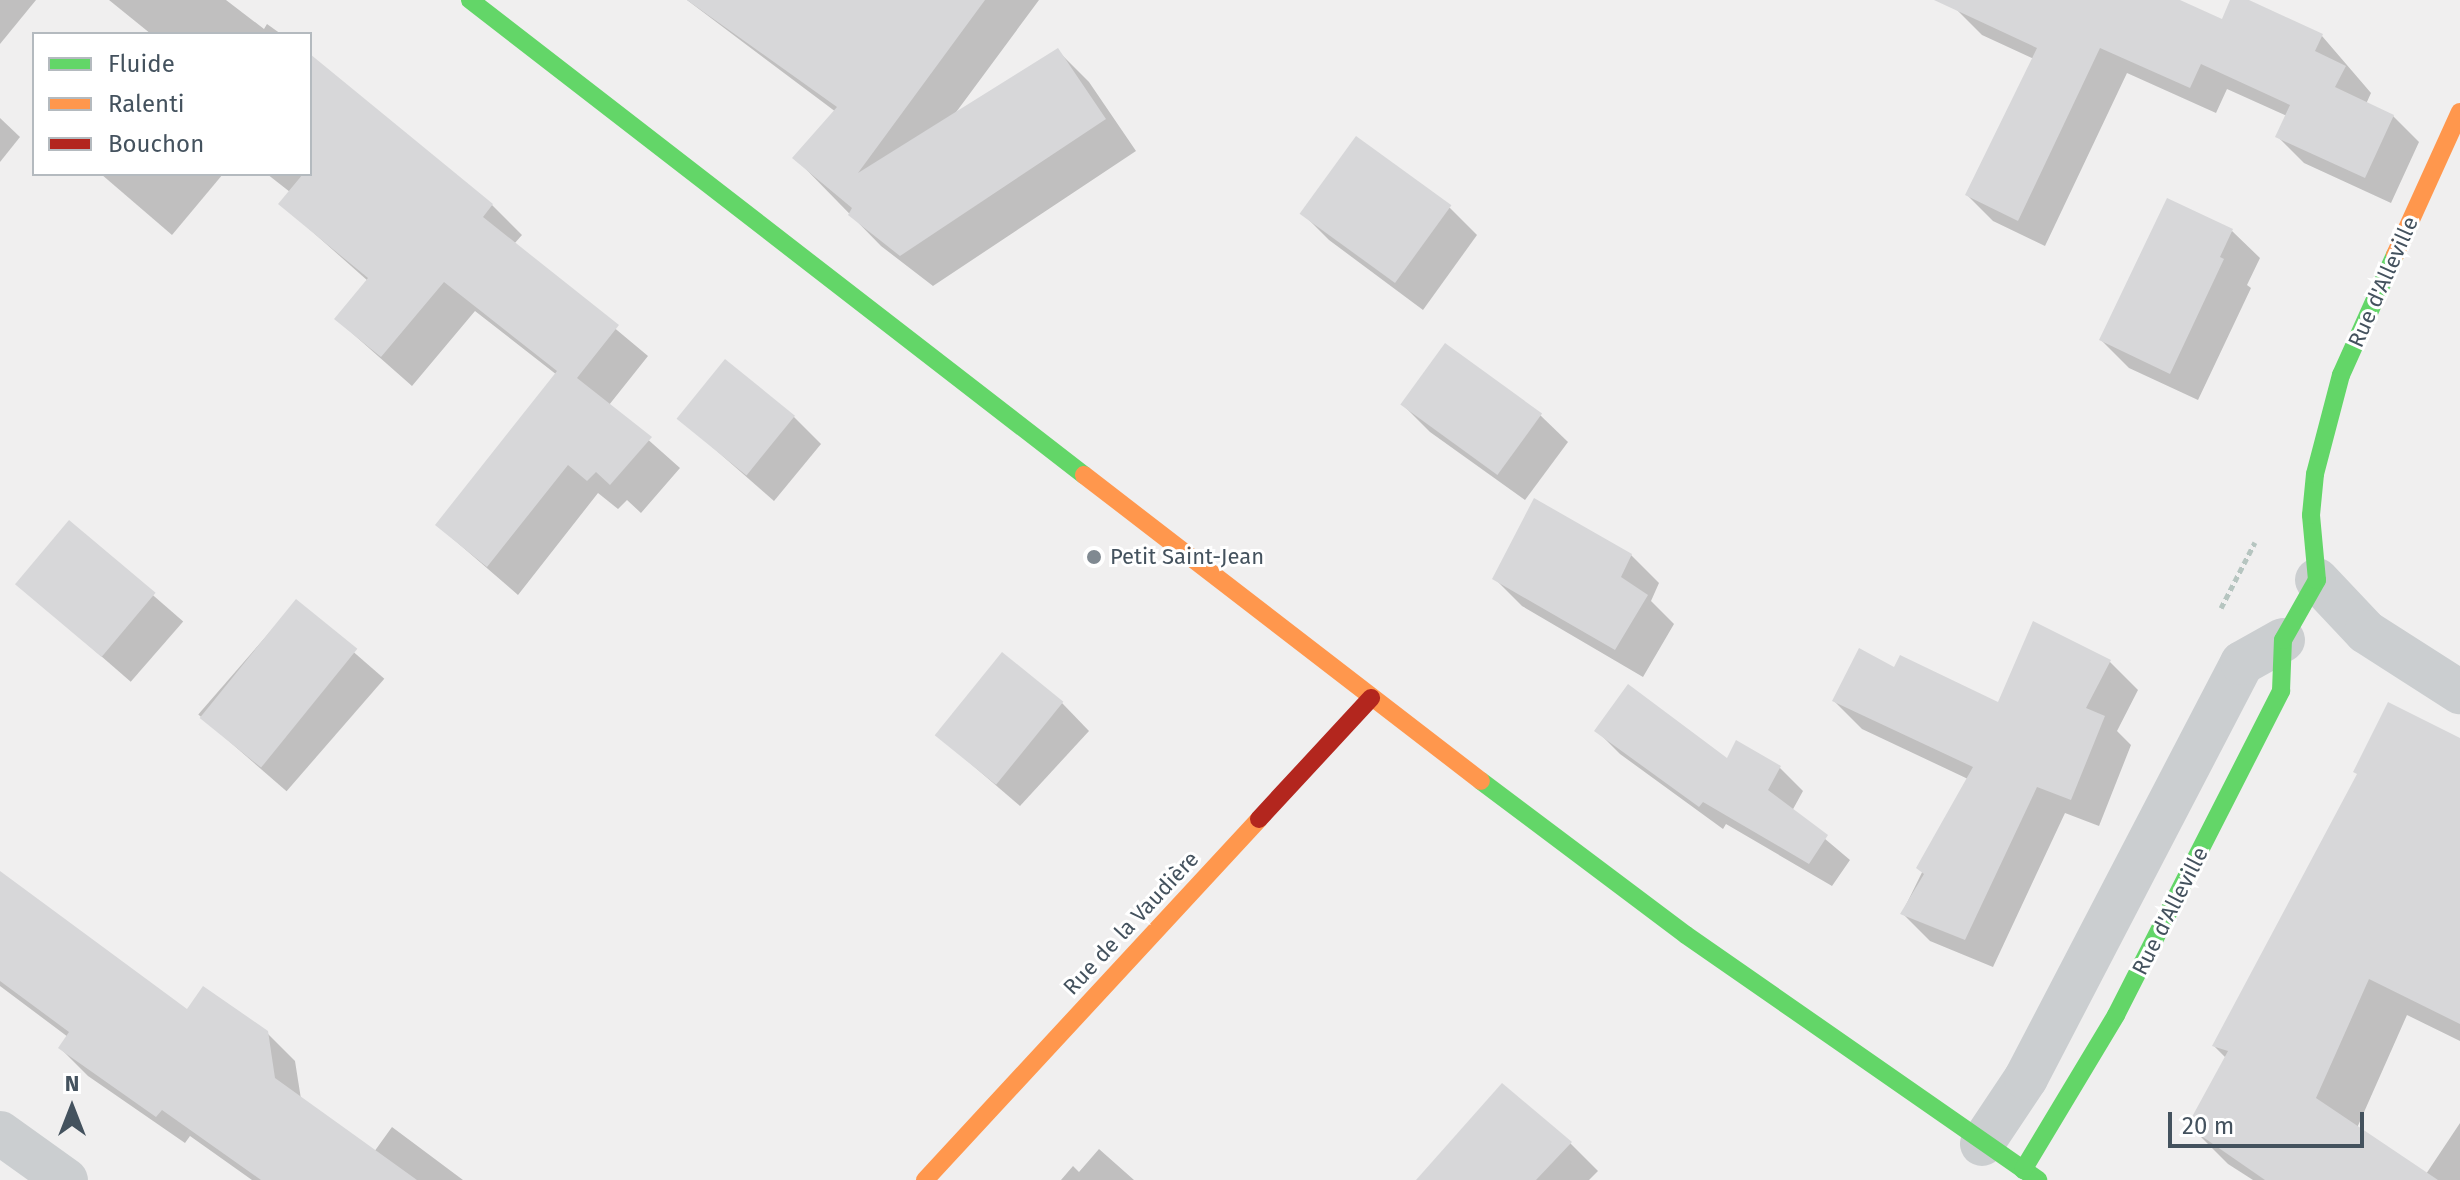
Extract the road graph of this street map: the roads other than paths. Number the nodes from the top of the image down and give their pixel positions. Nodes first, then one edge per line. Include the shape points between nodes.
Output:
1 (470, 0) edge
2 (2460, 112) edge
3 (2317, 580) junction
4 (2283, 640) junction
5 (2460, 692) edge
6 (1371, 698) junction
7 (0, 1133) edge
8 (1982, 1144) junction
9 (2030, 1175) edge
10 (66, 1180) edge
11 (925, 1180) edge

1 - 6 main road
2 - 3 main road, Rue d'Alleville via 2341,375 2315,474 2311,515
3 - 4 main road, Rue d'Alleville
3 - 5 street via 2366,632
4 - 8 street via 2242,663 2026,1078
4 - 9 main road, Rue d'Alleville via 2281,691
6 - 8 main road via 1686,935
6 - 11 main road, Rue de la Vaudière
7 - 10 street
8 - 9 main road

